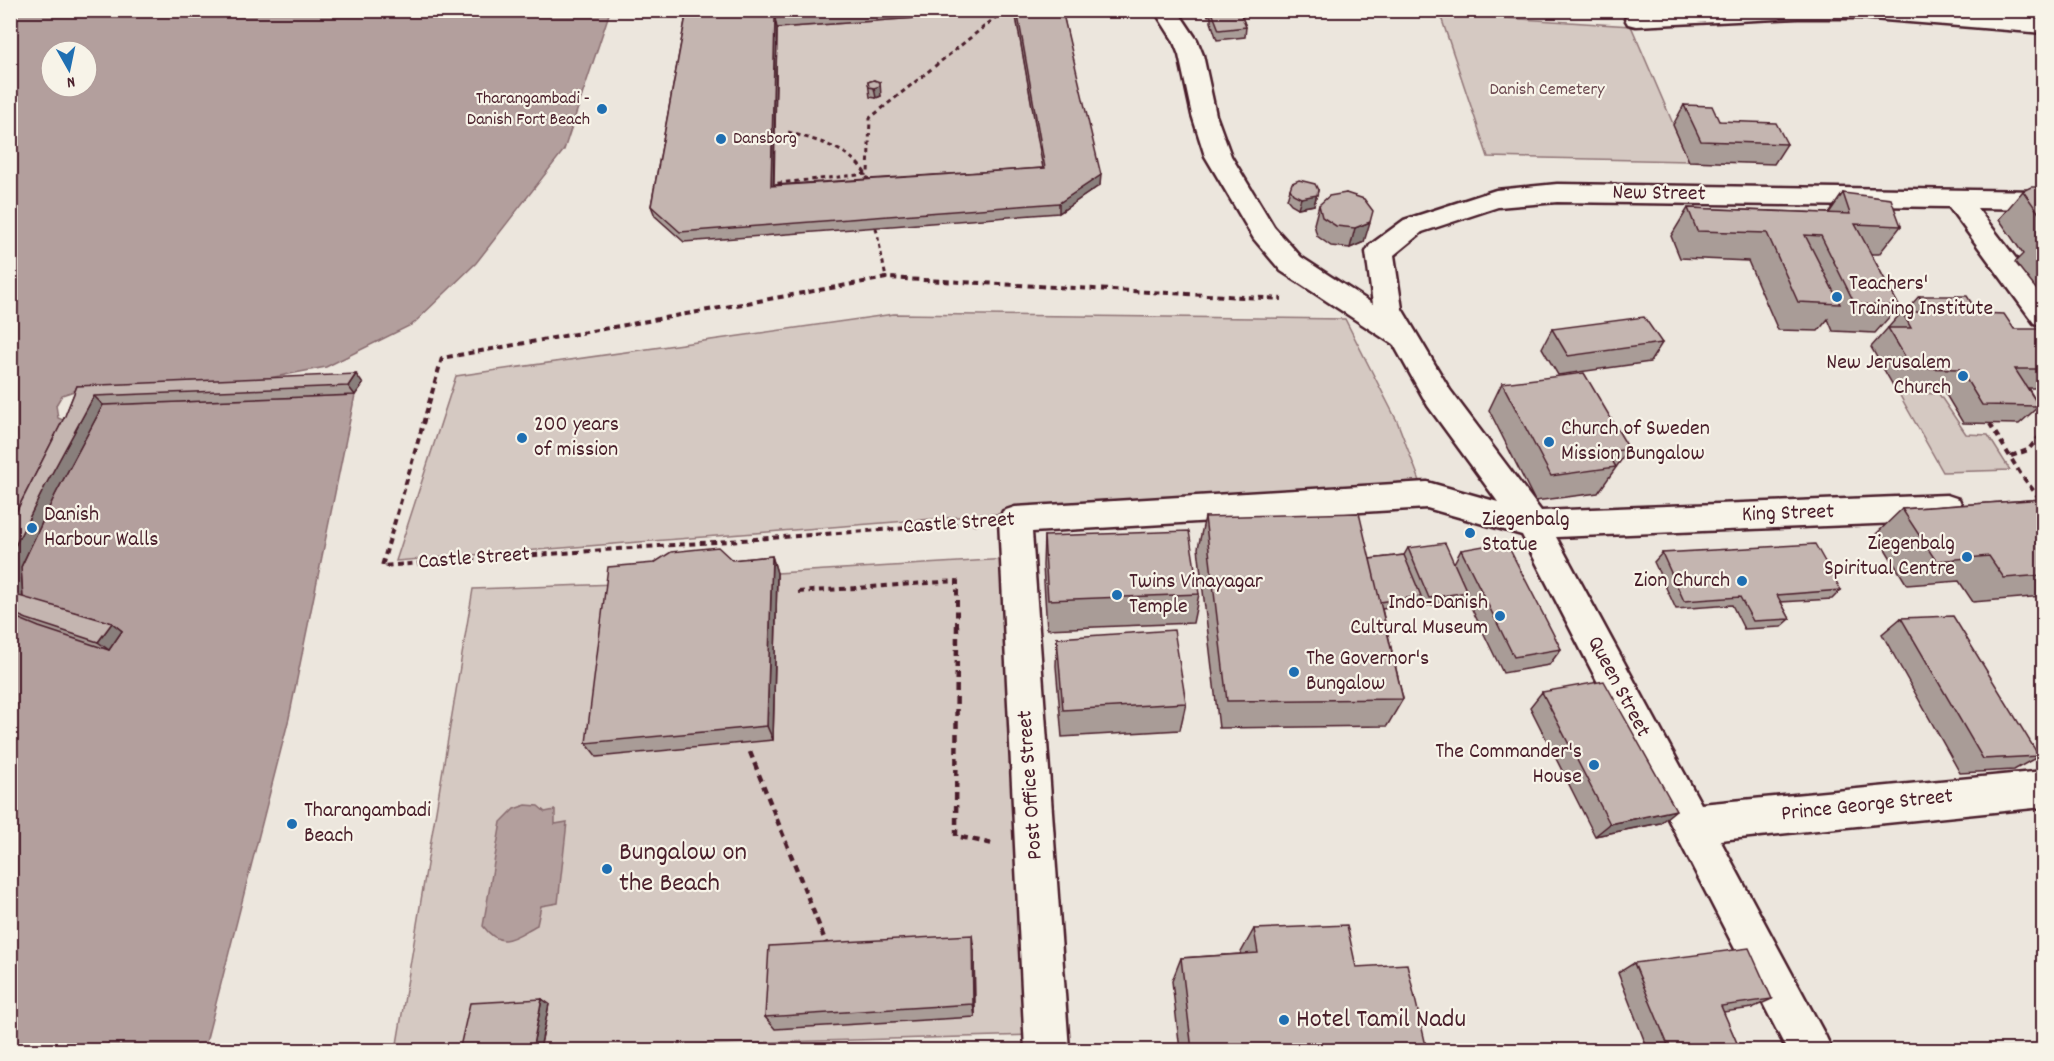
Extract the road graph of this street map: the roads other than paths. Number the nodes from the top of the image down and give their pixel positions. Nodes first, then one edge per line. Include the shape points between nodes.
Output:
1 (1165, 10) edge
2 (1636, 19) dead end
3 (2043, 26) edge
4 (1956, 198) junction
5 (2043, 200) edge
6 (2043, 316) edge
7 (1404, 338) junction
8 (1972, 507) edge
9 (1015, 520) joint
10 (1533, 525) junction
11 (2043, 789) edge
12 (1691, 824) junction
13 (1047, 1050) edge
14 (1810, 1050) edge

1 - 7 street via 1191,55 1214,146 1264,233 1292,264
2 - 3 street via 1860,11
4 - 5 street, New Street
4 - 6 street
4 - 7 street, New Street via 1557,193 1496,199 1413,226 1380,252 1388,309
7 - 10 street, Queen Street via 1439,398
8 - 10 street, King Street
9 - 10 street, Castle Street via 1427,495
9 - 13 street, Post Office Street
10 - 12 street, Queen Street
11 - 12 street, Prince George Street
12 - 14 street, Queen Street

